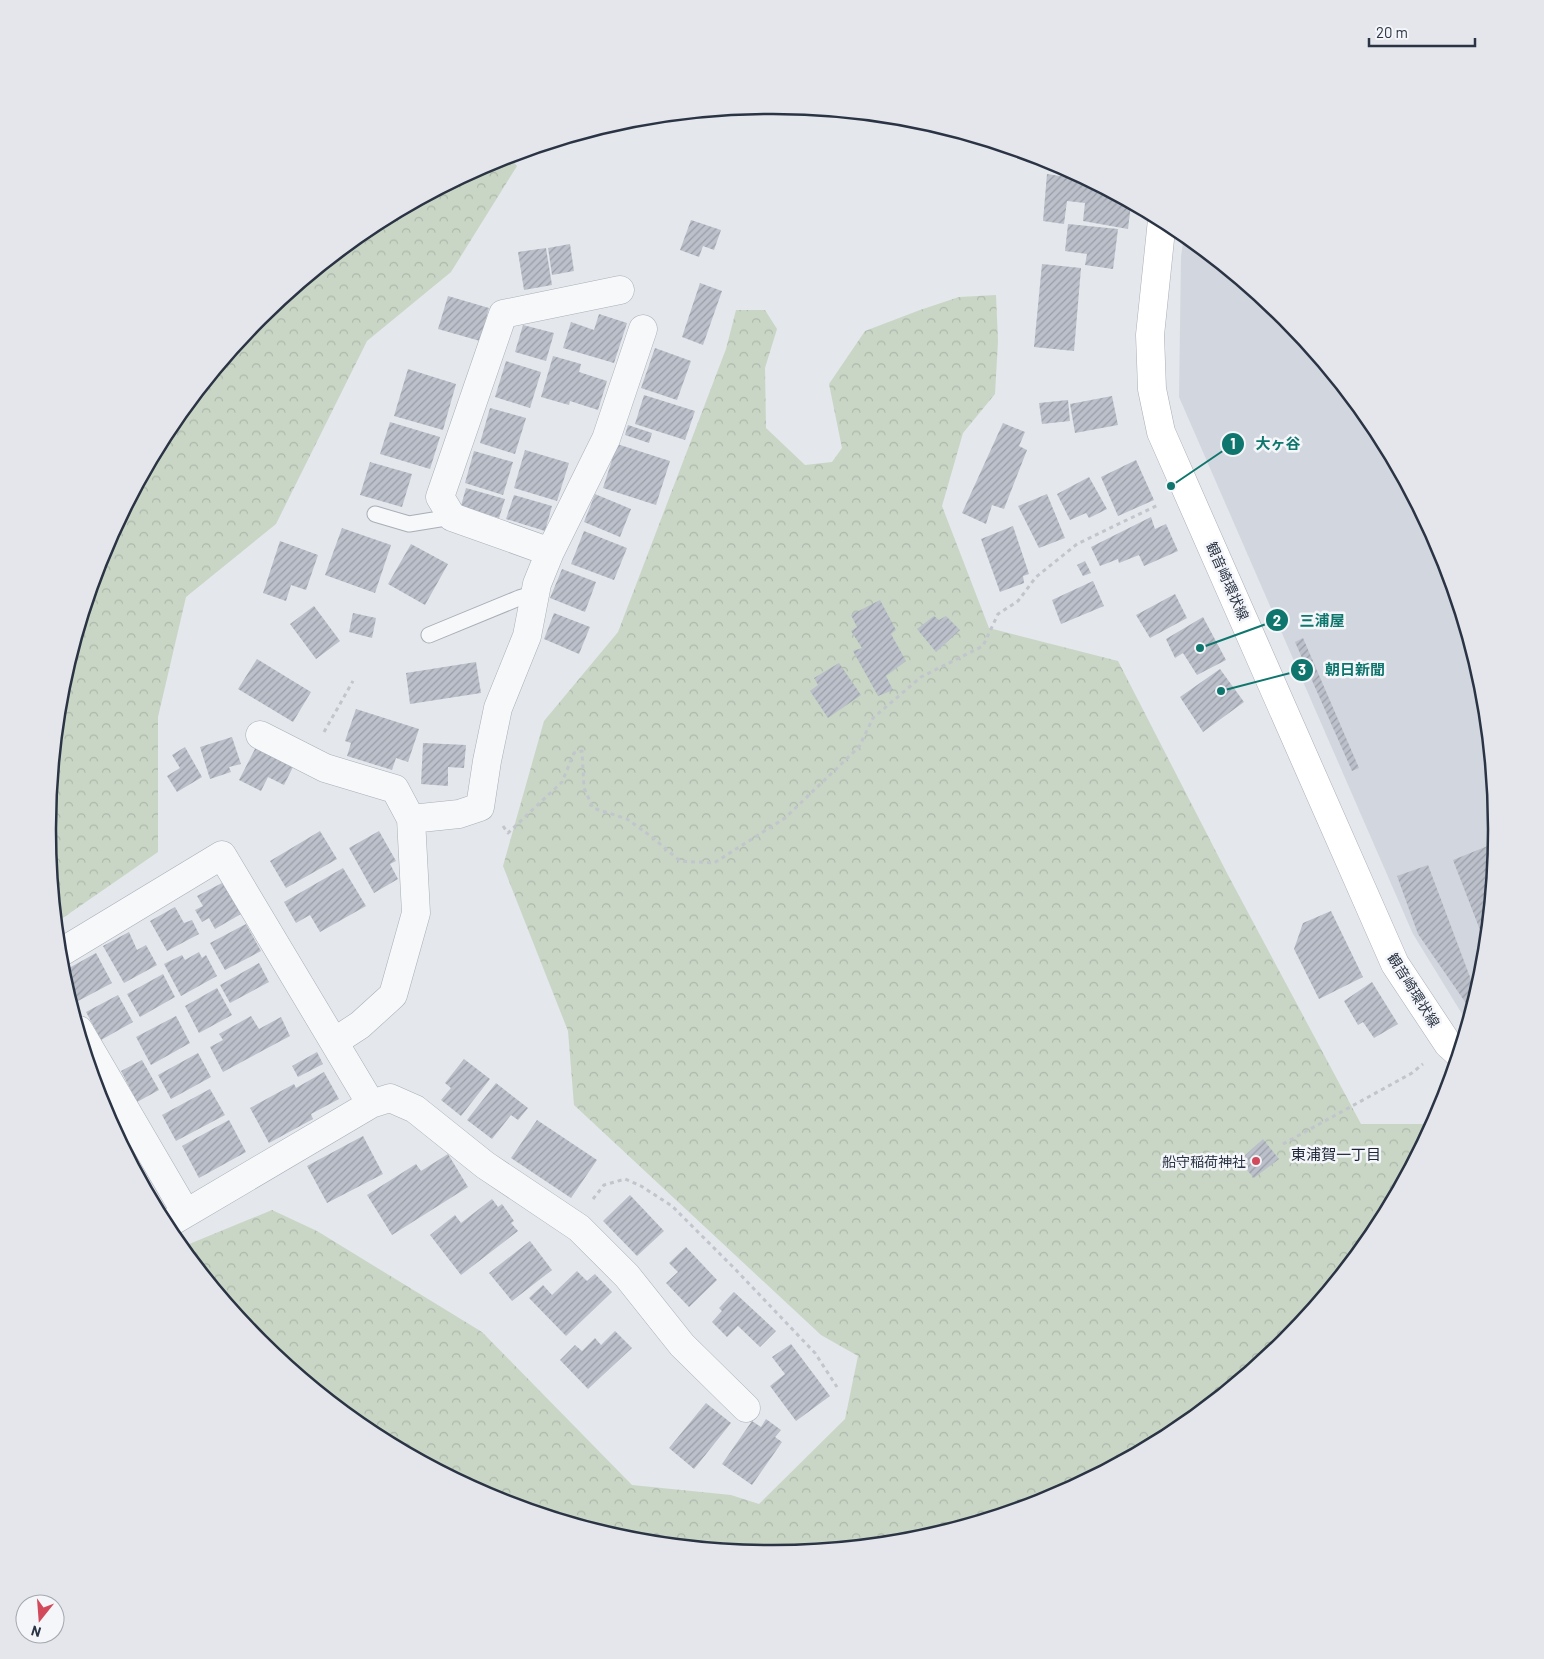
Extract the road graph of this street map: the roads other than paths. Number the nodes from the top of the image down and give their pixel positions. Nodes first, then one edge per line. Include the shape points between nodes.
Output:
1 (1161, 229) edge
2 (620, 290) dead end
3 (643, 329) dead end
4 (375, 514) dead end
5 (452, 517) junction
6 (550, 552) junction
7 (536, 593) junction
8 (429, 635) dead end
9 (260, 734) dead end
10 (411, 819) junction
11 (67, 949) edge
12 (334, 1042) junction
13 (1453, 1049) edge
14 (93, 1058) edge
15 (371, 1104) junction
16 (176, 1219) edge
17 (746, 1408) dead end

1 - 13 main road, 観音崎環状線 via 1150,335 1152,389 1161,432 1395,964
2 - 5 street via 503,314 440,497
3 - 6 street via 606,439
4 - 5 lane via 409,524
5 - 6 street
6 - 7 street
7 - 8 lane
7 - 10 street via 527,636 498,708 480,807 459,814
9 - 10 street via 325,768 395,789
10 - 12 street via 416,913 393,995 360,1025
11 - 12 street via 222,855
12 - 15 street
14 - 16 street
15 - 16 street
15 - 17 street via 390,1098 416,1110 484,1165 574,1224 627,1276 682,1345

